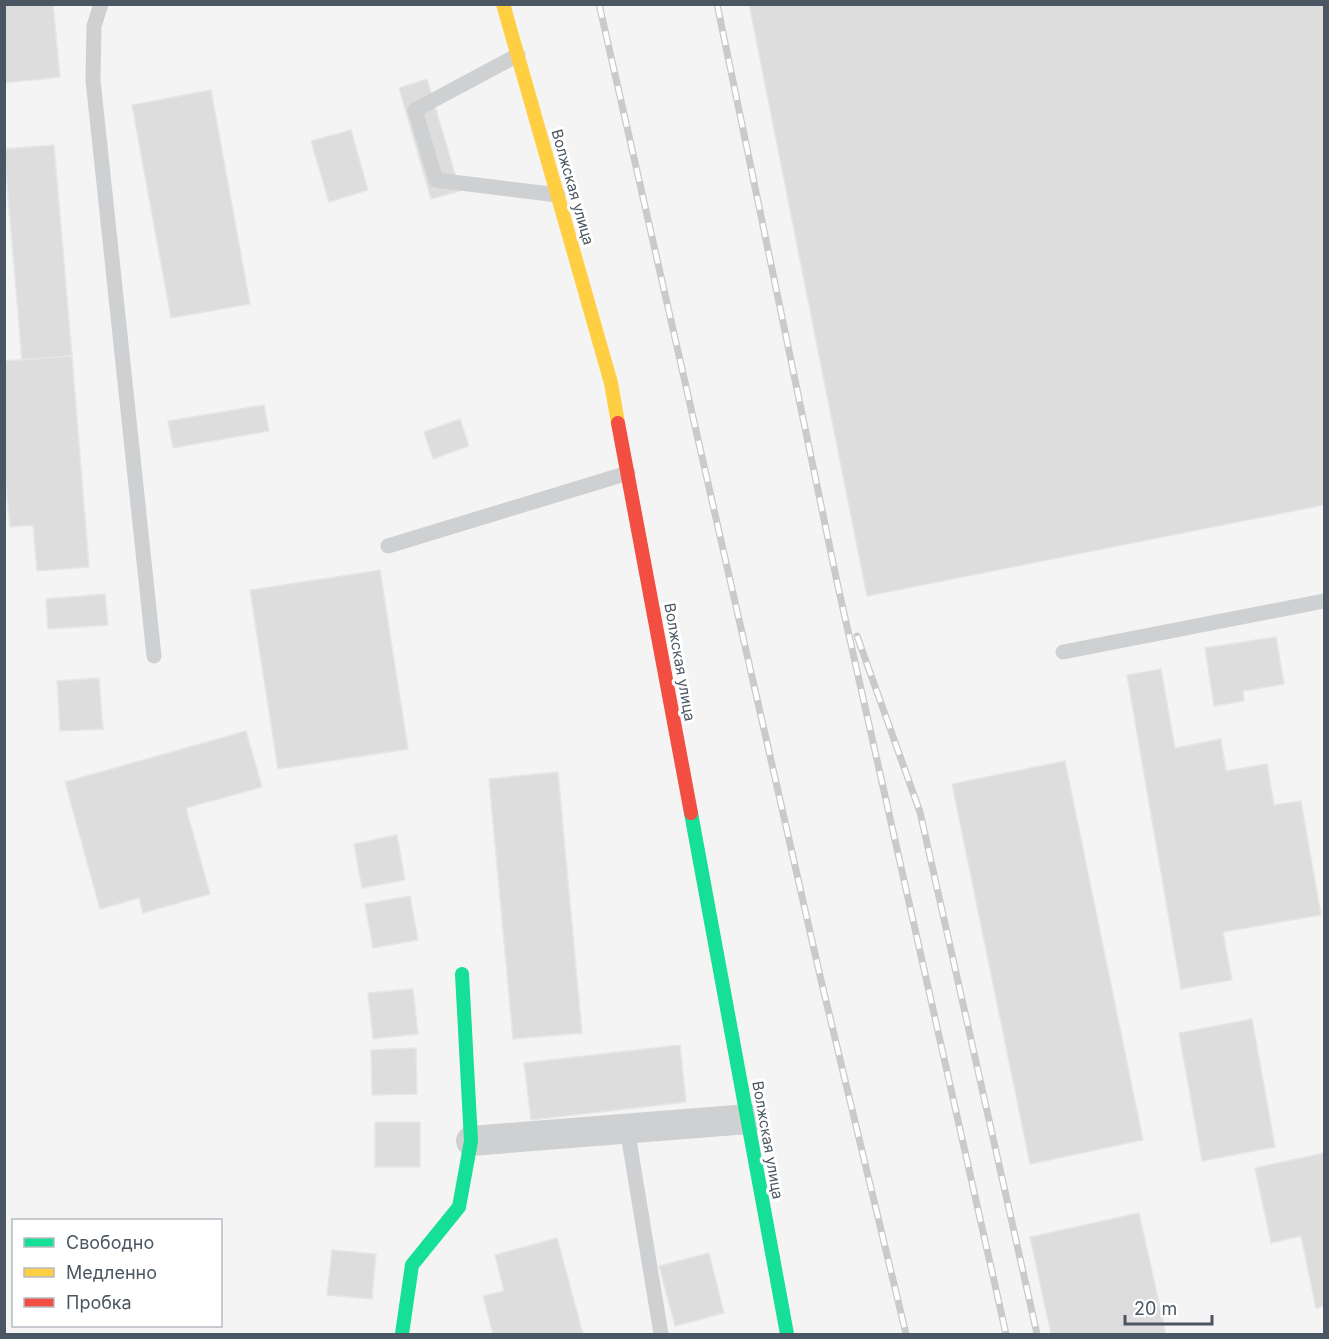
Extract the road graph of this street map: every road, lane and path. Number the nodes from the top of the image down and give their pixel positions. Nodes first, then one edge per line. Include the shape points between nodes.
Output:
1 (101, 4) edge
2 (503, 4) edge
3 (518, 55) junction
4 (558, 195) junction
5 (628, 473) junction
6 (388, 546) dead end
7 (1324, 601) edge
8 (1063, 652) dead end
9 (154, 656) dead end
10 (462, 974) dead end
11 (747, 1119) junction
12 (627, 1128) junction
13 (471, 1140) junction
14 (402, 1335) edge
15 (661, 1335) edge
16 (787, 1335) edge

1 - 9 lane via 94,26 93,80
2 - 3 main road, Волжская улица
3 - 4 main road, Волжская улица
3 - 4 lane via 415,110 436,180
4 - 5 main road, Волжская улица via 611,383
5 - 6 lane
5 - 11 main road, Волжская улица
7 - 8 lane
10 - 13 main road
11 - 12 street
11 - 16 main road, Волжская улица
12 - 13 street
12 - 15 lane
13 - 14 main road via 459,1207 412,1265

